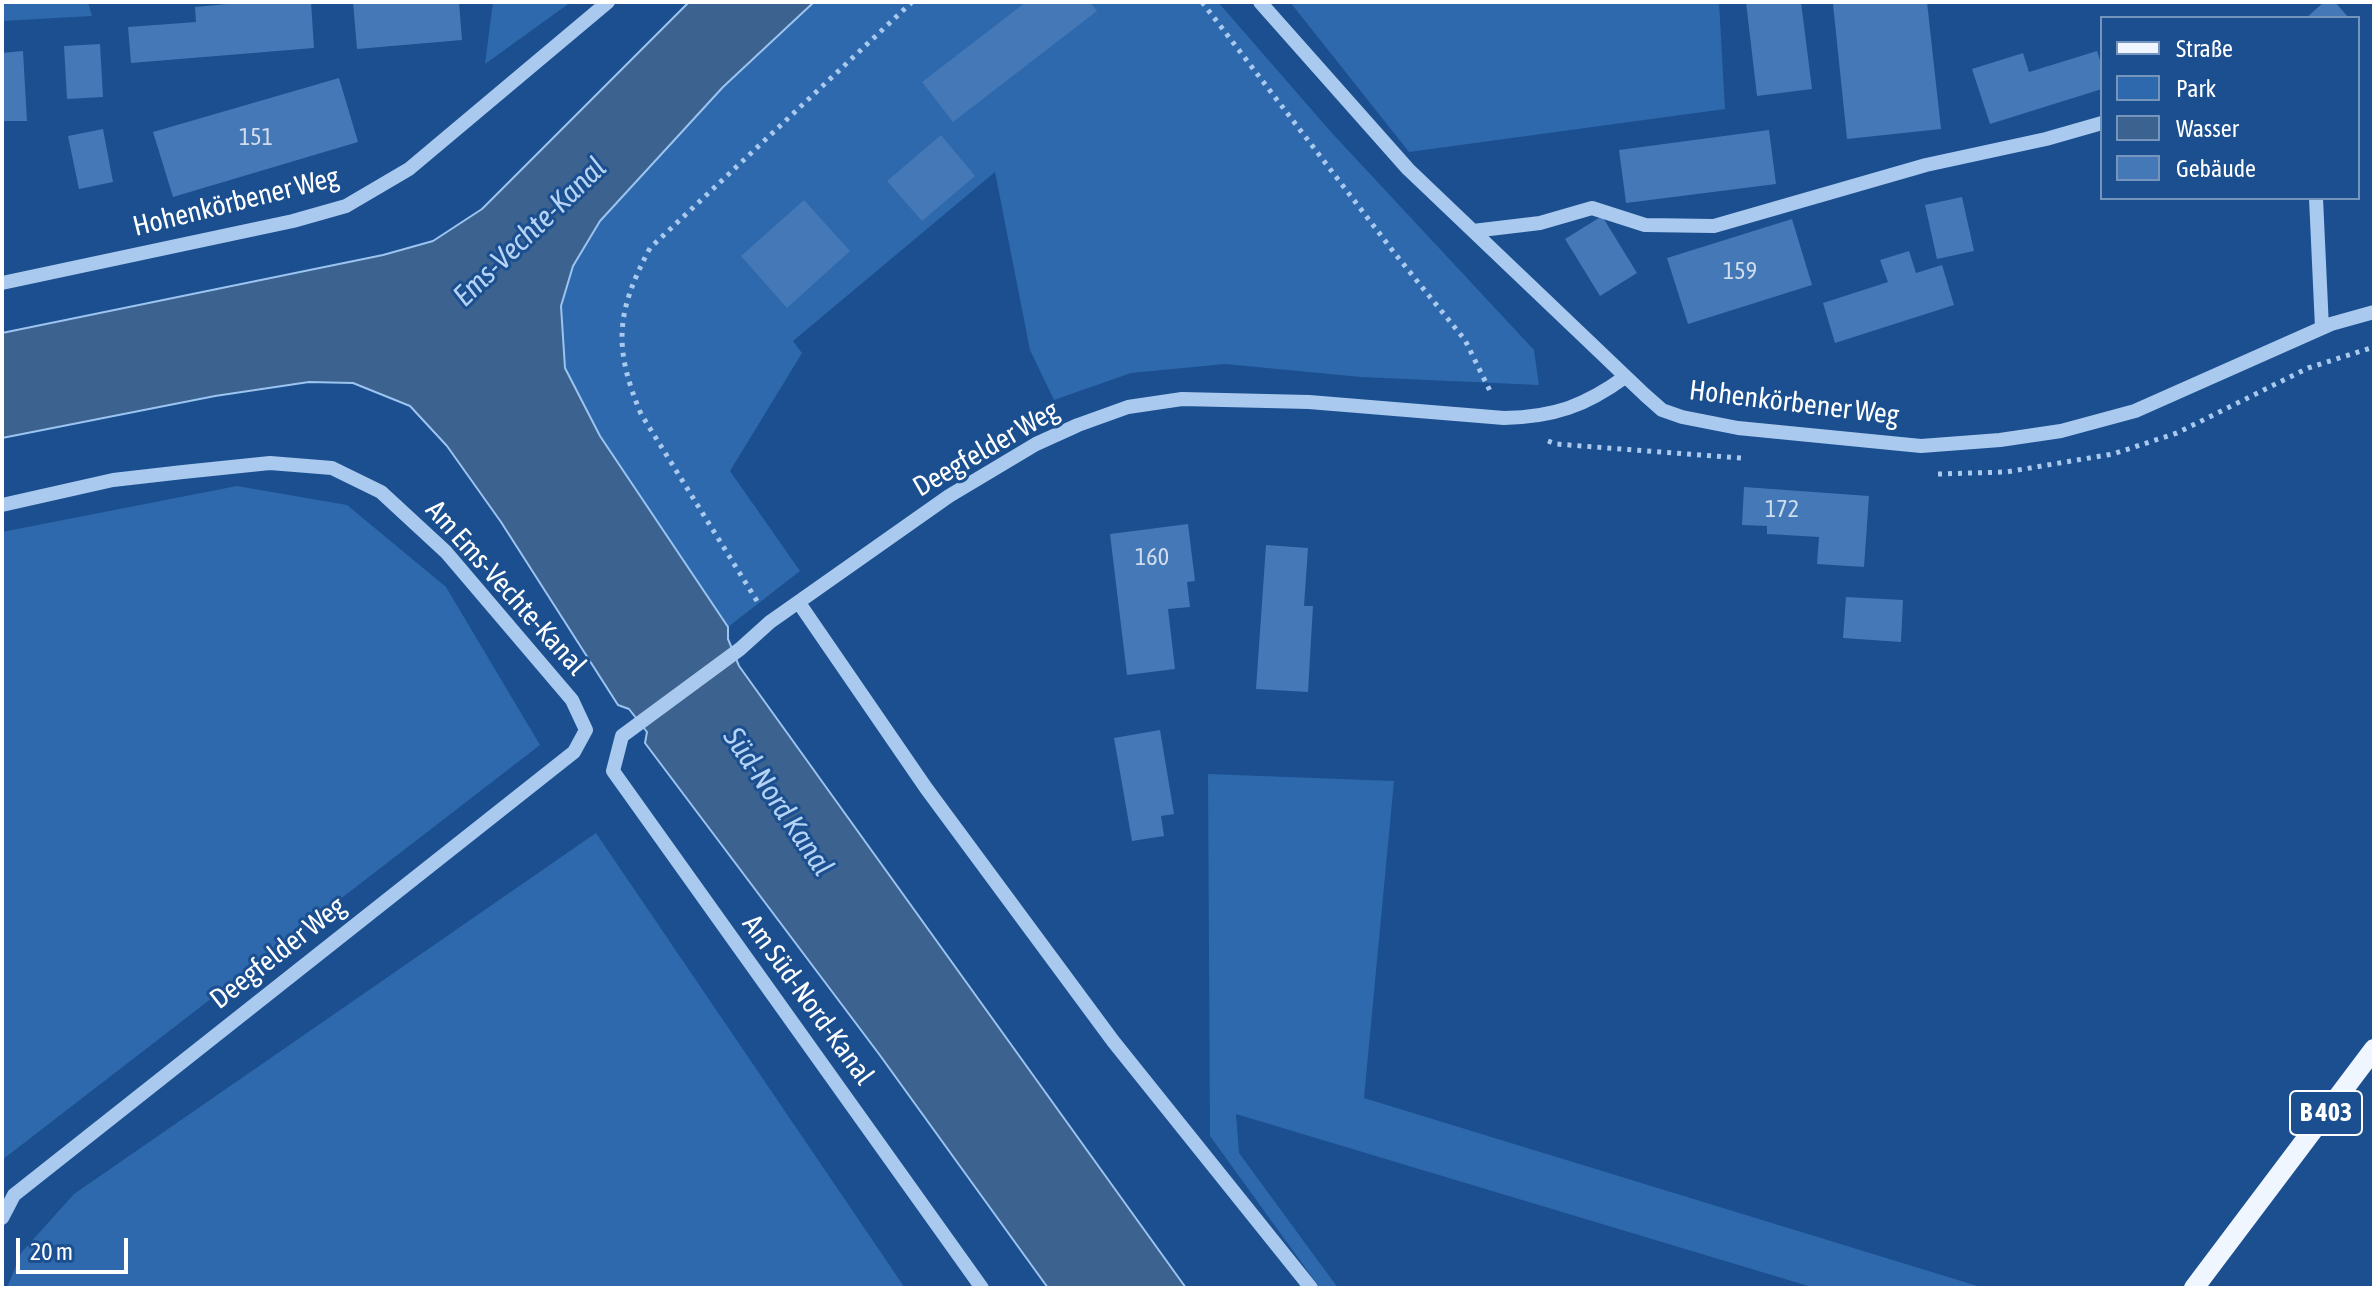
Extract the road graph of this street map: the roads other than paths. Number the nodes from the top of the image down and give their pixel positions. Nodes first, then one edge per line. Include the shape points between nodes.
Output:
1 (608, 2) edge
2 (1260, 2) edge
3 (2100, 124) edge
4 (2316, 200) edge
5 (1473, 231) junction
6 (2, 283) edge
7 (2374, 312) edge
8 (2322, 328) junction
9 (1625, 377) junction
10 (2, 505) edge
11 (799, 603) junction
12 (586, 730) joint
13 (622, 736) joint
14 (2374, 1049) edge
15 (2, 1218) edge
16 (982, 1288) edge
17 (1311, 1288) edge
18 (2194, 1288) edge

1 - 6 street, Hohenkörbener Weg via 409,169 346,206
2 - 5 street, Hohenkörbener Weg via 1408,169
3 - 5 street via 1926,165 1714,226 1645,225 1592,208 1540,223
4 - 8 street
5 - 9 street, Hohenkörbener Weg
7 - 8 street, Hohenkörbener Weg
8 - 9 street, Hohenkörbener Weg via 2135,411 2061,431 1921,446 1738,428 1682,417 1662,410
9 - 11 street, Deegfelder Weg via 1568,410 1531,417 1309,402 1182,399 1128,407 1036,444 949,496
10 - 12 street, Am Ems-Vechte-Kanal via 113,480 198,470 270,463 332,468 381,492 446,552 572,700
11 - 13 street, Deegfelder Weg
11 - 17 street via 926,788 1113,1041
12 - 15 street, Deegfelder Weg via 574,752 14,1195
13 - 16 street, Am Süd-Nord-Kanal via 613,771
14 - 18 main road, B 403

